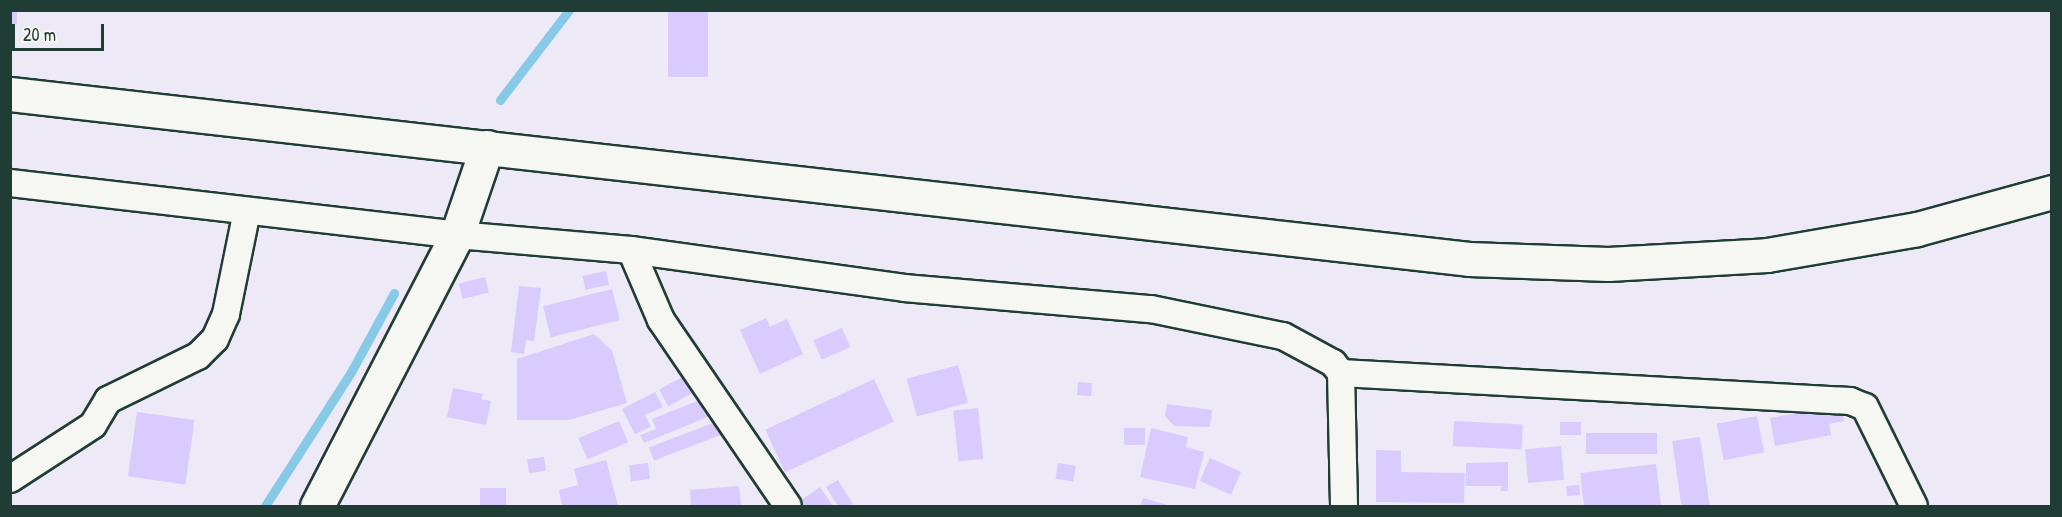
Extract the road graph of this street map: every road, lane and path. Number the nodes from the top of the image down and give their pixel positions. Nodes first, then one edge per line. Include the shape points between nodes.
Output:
1 (10, 94) edge
2 (487, 147) junction
3 (10, 183) edge
4 (2052, 192) edge
5 (248, 211) junction
6 (457, 235) junction
7 (631, 250) junction
8 (1341, 373) junction
9 (10, 478) edge
10 (317, 507) edge
11 (788, 507) edge
12 (1344, 507) edge
13 (1914, 507) edge

1 - 2 main road
2 - 4 main road via 1469,259 1608,264 1767,255 1917,229
2 - 6 main road
3 - 5 street
5 - 6 street
5 - 9 street via 226,314 215,339 198,356 108,400 93,425
6 - 7 street
6 - 10 main road
7 - 8 street via 904,288 1151,309 1283,336 1333,363
7 - 11 street via 661,320
8 - 12 street
8 - 13 street via 1850,401 1865,407

